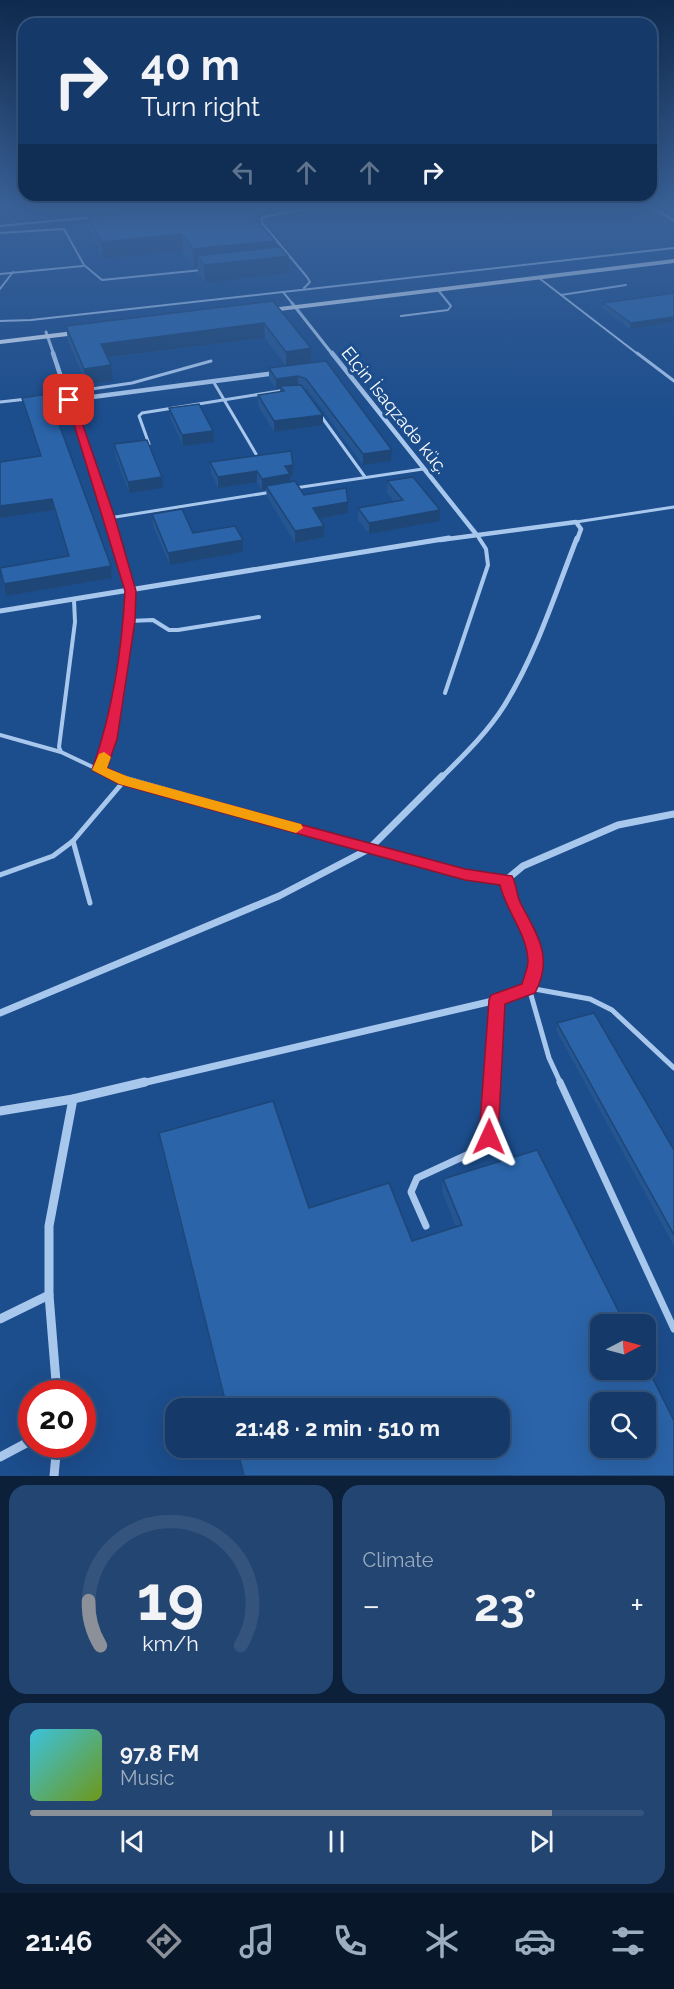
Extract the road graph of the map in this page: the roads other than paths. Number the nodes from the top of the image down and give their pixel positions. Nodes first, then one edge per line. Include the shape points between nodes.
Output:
1 (308, 279) edge
2 (388, 279) edge
3 (509, 279) edge
4 (532, 279) edge
5 (540, 279) edge
6 (626, 285) dead end
7 (304, 288) junction
8 (438, 291) junction
9 (284, 292) junction
10 (561, 295) junction
11 (293, 305) junction
12 (257, 308) edge
13 (249, 313) edge
14 (401, 316) dead end
15 (0, 321) edge
16 (94, 329) edge
17 (47, 334) junction
18 (0, 340) edge
19 (211, 361) dead end
20 (339, 364) junction
21 (328, 366) edge
22 (282, 372) edge
23 (213, 381) junction
24 (674, 381) edge
25 (290, 389) edge
26 (67, 393) junction
27 (223, 399) junction
28 (69, 400) junction
29 (0, 402) edge
30 (318, 411) edge
31 (149, 444) edge
32 (256, 454) edge
33 (423, 469) junction
34 (365, 477) junction
35 (674, 507) edge
36 (110, 518) junction
37 (576, 522) junction
38 (476, 534) junction
39 (130, 591) junction
40 (74, 600) junction
41 (0, 611) edge
42 (259, 618) dead end
43 (129, 621) junction
44 (445, 693) dead end
45 (0, 735) edge
46 (61, 752) junction
47 (99, 770) junction
48 (124, 781) junction
49 (674, 814) edge
50 (74, 841) junction
51 (369, 849) junction
52 (0, 875) edge
53 (506, 880) junction
54 (90, 903) dead end
55 (529, 988) junction
56 (497, 1000) junction
57 (0, 1013) edge
58 (674, 1068) edge
59 (73, 1099) junction
60 (0, 1111) edge
61 (426, 1226) dead end
62 (49, 1295) junction
63 (0, 1319) edge
64 (674, 1329) edge
65 (56, 1380) edge
66 (18, 1447) edge
67 (0, 1457) edge
68 (56, 1458) edge
69 (54, 1476) edge

1 - 7 lane via 310,282
2 - 7 lane
3 - 11 main road
4 - 8 main road
5 - 10 lane
6 - 10 lane
7 - 9 lane
8 - 11 main road
8 - 14 lane via 451,306 448,310
9 - 11 lane
9 - 15 lane
10 - 24 lane
11 - 12 main road
11 - 13 main road
11 - 20 street, Elçin İsaqzadə küç.
16 - 17 main road
17 - 18 main road
17 - 26 street
19 - 26 lane via 150,379
20 - 21 street
20 - 33 street, Elçin İsaqzadə küç.
22 - 23 street
23 - 27 lane
23 - 28 street
25 - 27 lane
26 - 28 street
26 - 29 lane
27 - 31 lane via 142,413
27 - 32 lane
28 - 36 street
30 - 34 lane
33 - 34 lane
33 - 38 street, Elçin İsaqzadə küç.
34 - 36 lane
35 - 37 lane
36 - 39 street
37 - 38 street
37 - 51 street via 580,536 504,706 475,744
38 - 39 street
38 - 44 lane via 486,549 488,566
39 - 40 street
39 - 43 street
40 - 41 street
40 - 46 lane via 75,622 58,741
42 - 43 lane via 178,630 169,630 153,620
43 - 47 street via 110,739
45 - 46 lane
46 - 47 lane
47 - 48 street
48 - 50 lane
48 - 51 street
49 - 53 street via 618,825 523,866
50 - 52 lane via 53,856
50 - 54 lane
51 - 53 street via 465,875
51 - 57 street via 268,900
53 - 55 street via 537,962
55 - 56 street
55 - 58 lane via 590,999 612,1010
55 - 64 lane via 549,1058
56 - 59 street
56 - 61 lane via 489,1137 471,1153 417,1178 411,1192
59 - 60 street
59 - 62 street via 49,1226
62 - 63 street
62 - 65 street
66 - 67 street
68 - 69 street

